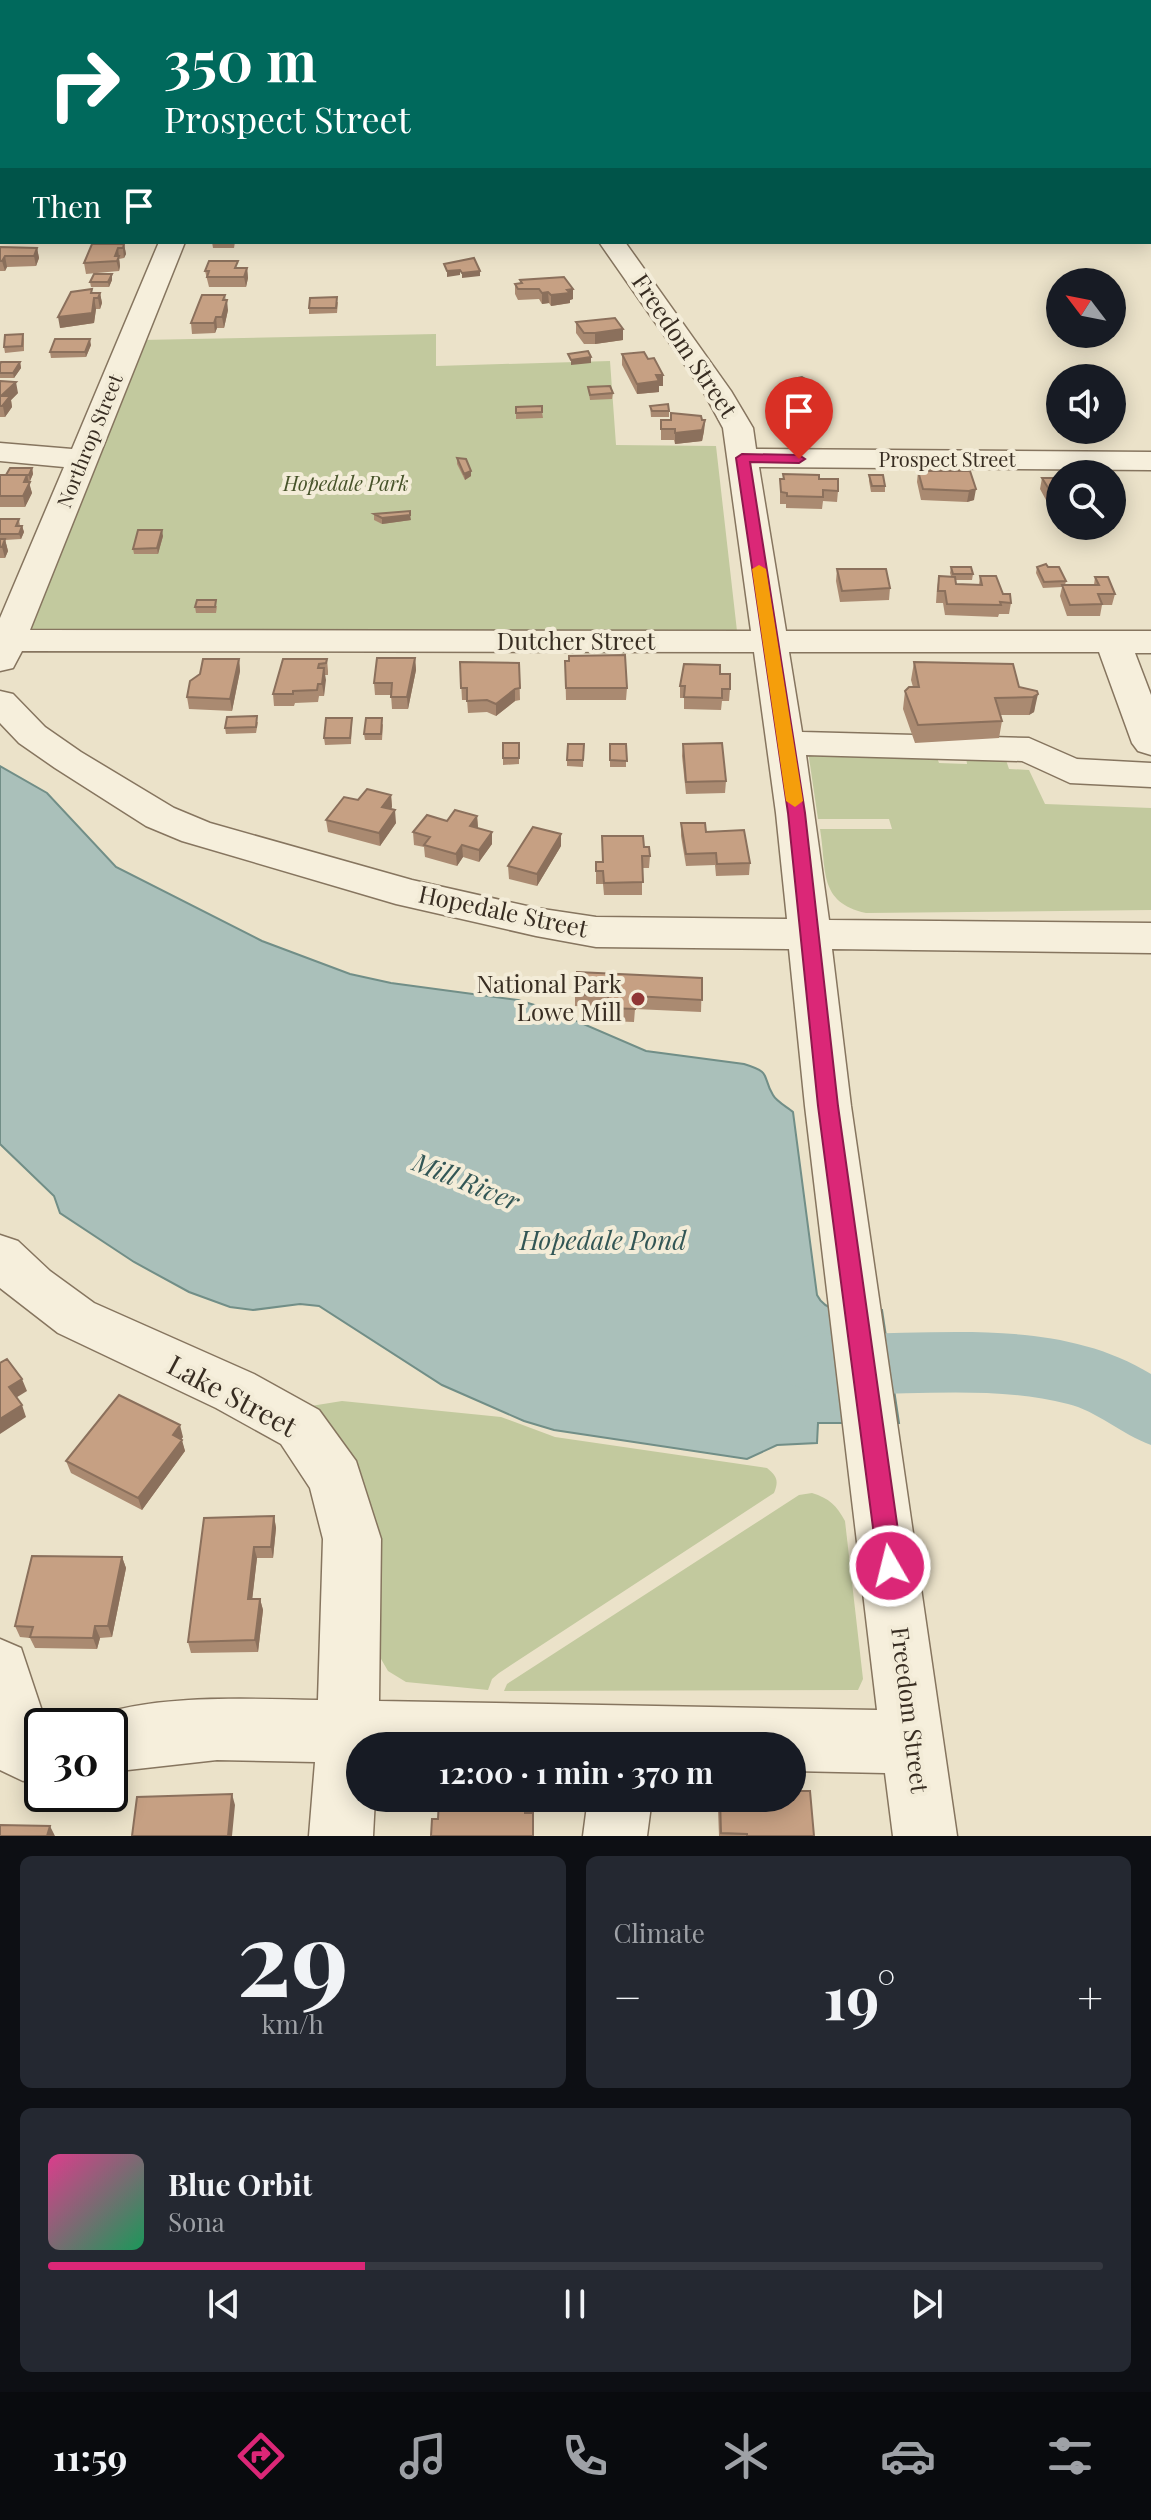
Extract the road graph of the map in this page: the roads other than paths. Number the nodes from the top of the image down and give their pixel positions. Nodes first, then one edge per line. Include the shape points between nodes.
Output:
1 (171, 244) edge
2 (613, 244) edge
3 (0, 452) edge
4 (742, 458) junction
5 (83, 459) junction
6 (1151, 461) edge
7 (770, 642) junction
8 (1113, 642) junction
9 (1151, 642) edge
10 (3, 646) edge
11 (1143, 699) edge
12 (0, 702) edge
13 (1150, 740) edge
14 (786, 743) junction
15 (1151, 775) edge
16 (808, 935) junction
17 (1151, 938) edge
18 (7, 1273) edge
19 (0, 1669) edge
20 (348, 1731) junction
21 (379, 1732) edge
22 (128, 1739) edge
23 (806, 1741) edge
24 (913, 1742) junction
25 (22, 1752) edge
26 (618, 1812) edge
27 (341, 1836) edge
28 (615, 1836) edge
29 (925, 1836) edge

1 - 5 street, Northrop Street
2 - 4 street, Freedom Street via 717,391 736,423
3 - 5 street
4 - 6 street, Prospect Street
4 - 7 street, Freedom Street
5 - 10 street, Northrop Street
7 - 8 street, Dutcher Street
7 - 10 street, Dutcher Street
7 - 14 street, Freedom Street
8 - 9 street, Dutcher Street
8 - 11 street
11 - 13 street
12 - 16 street, Hopedale Street via 32,735 117,792 160,817 239,847 411,894 596,932
14 - 15 street via 1029,750 1070,771
14 - 16 street, Freedom Street
16 - 17 street, Hopedale Street
16 - 24 street, Freedom Street
18 - 20 street, Lake Street via 76,1318 300,1427 336,1479 352,1539
19 - 25 street
20 - 21 street
20 - 22 street via 217,1729
20 - 27 street, Lake Street
23 - 24 street
24 - 29 street, Freedom Street
26 - 28 street

